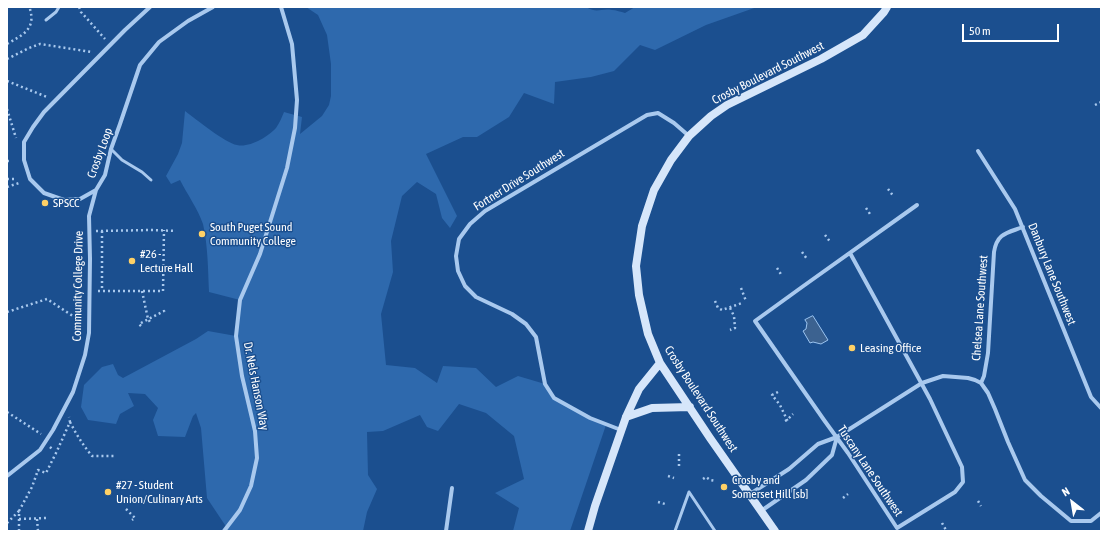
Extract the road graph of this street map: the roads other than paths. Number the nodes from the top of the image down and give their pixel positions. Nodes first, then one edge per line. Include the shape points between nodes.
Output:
1 (59, 7) edge
2 (150, 7) edge
3 (213, 7) edge
4 (281, 7) edge
5 (887, 7) edge
6 (46, 20) dead end
7 (688, 136) junction
8 (111, 149) junction
9 (978, 151) dead end
10 (151, 180) dead end
11 (96, 190) junction
12 (917, 205) dead end
13 (1022, 227) junction
14 (850, 254) junction
15 (660, 363) junction
16 (981, 383) junction
17 (922, 384) junction
18 (690, 407) junction
19 (1101, 408) edge
20 (626, 417) junction
21 (621, 430) junction
22 (837, 437) junction
23 (7, 476) edge
24 (452, 488) dead end
25 (750, 494) junction
26 (761, 510) junction
27 (1101, 513) edge
28 (224, 531) edge
29 (446, 531) edge
30 (588, 531) edge
31 (675, 531) edge
32 (715, 531) edge
33 (776, 531) edge

1 - 6 lane
2 - 11 street, Crosby Loop via 44,112 24,142 24,160 30,179 44,193 64,200 80,199
3 - 8 street, Crosby Loop via 159,42 140,65
4 - 28 street, Dr. Nels Hanson Way via 292,44 297,100 295,128 286,168 260,254 240,300 236,336 255,431 256,458 251,486 240,510
5 - 7 street, Crosby Boulevard Southwest via 863,35 821,59 727,105
7 - 15 street, Crosby Boulevard Southwest via 654,190 642,226 636,266 639,295 648,334
7 - 21 street, Fortner Drive Southwest via 658,113 647,115 485,211 470,224 459,239 456,256 458,271 465,286 476,297 512,314 526,324 536,336 545,384 554,398 590,418
8 - 10 lane
8 - 11 street, Crosby Loop via 105,175
9 - 13 street, Danbury Lane Southwest via 1015,209
11 - 23 street, Community College Drive via 89,216 89,333 85,355 72,392 48,438 40,450
12 - 14 street, Tuscany Lane Southwest
13 - 16 street, Chelsea Lane Southwest via 1001,236 995,243 988,353
13 - 19 street, Danbury Lane Southwest via 1091,397
14 - 17 street, Tuscany Lane Southwest
14 - 22 street, Tuscany Lane Southwest via 756,321
15 - 18 street, Crosby Boulevard Southwest
15 - 20 street via 639,388
16 - 17 street via 968,378 943,376
16 - 27 street via 988,393 1025,480 1071,521 1091,521
17 - 22 street
17 - 22 street, Tuscany Lane Southwest via 962,467 963,482 955,492 897,528
18 - 20 street via 652,408
18 - 25 street, Crosby Boulevard Southwest
20 - 21 street
21 - 30 street
22 - 25 street via 818,444 789,469
22 - 26 street via 832,454 806,480
24 - 29 street
25 - 26 street, Crosby Boulevard Southwest
26 - 33 street, Crosby Boulevard Southwest
31 - 32 lane via 689,492

